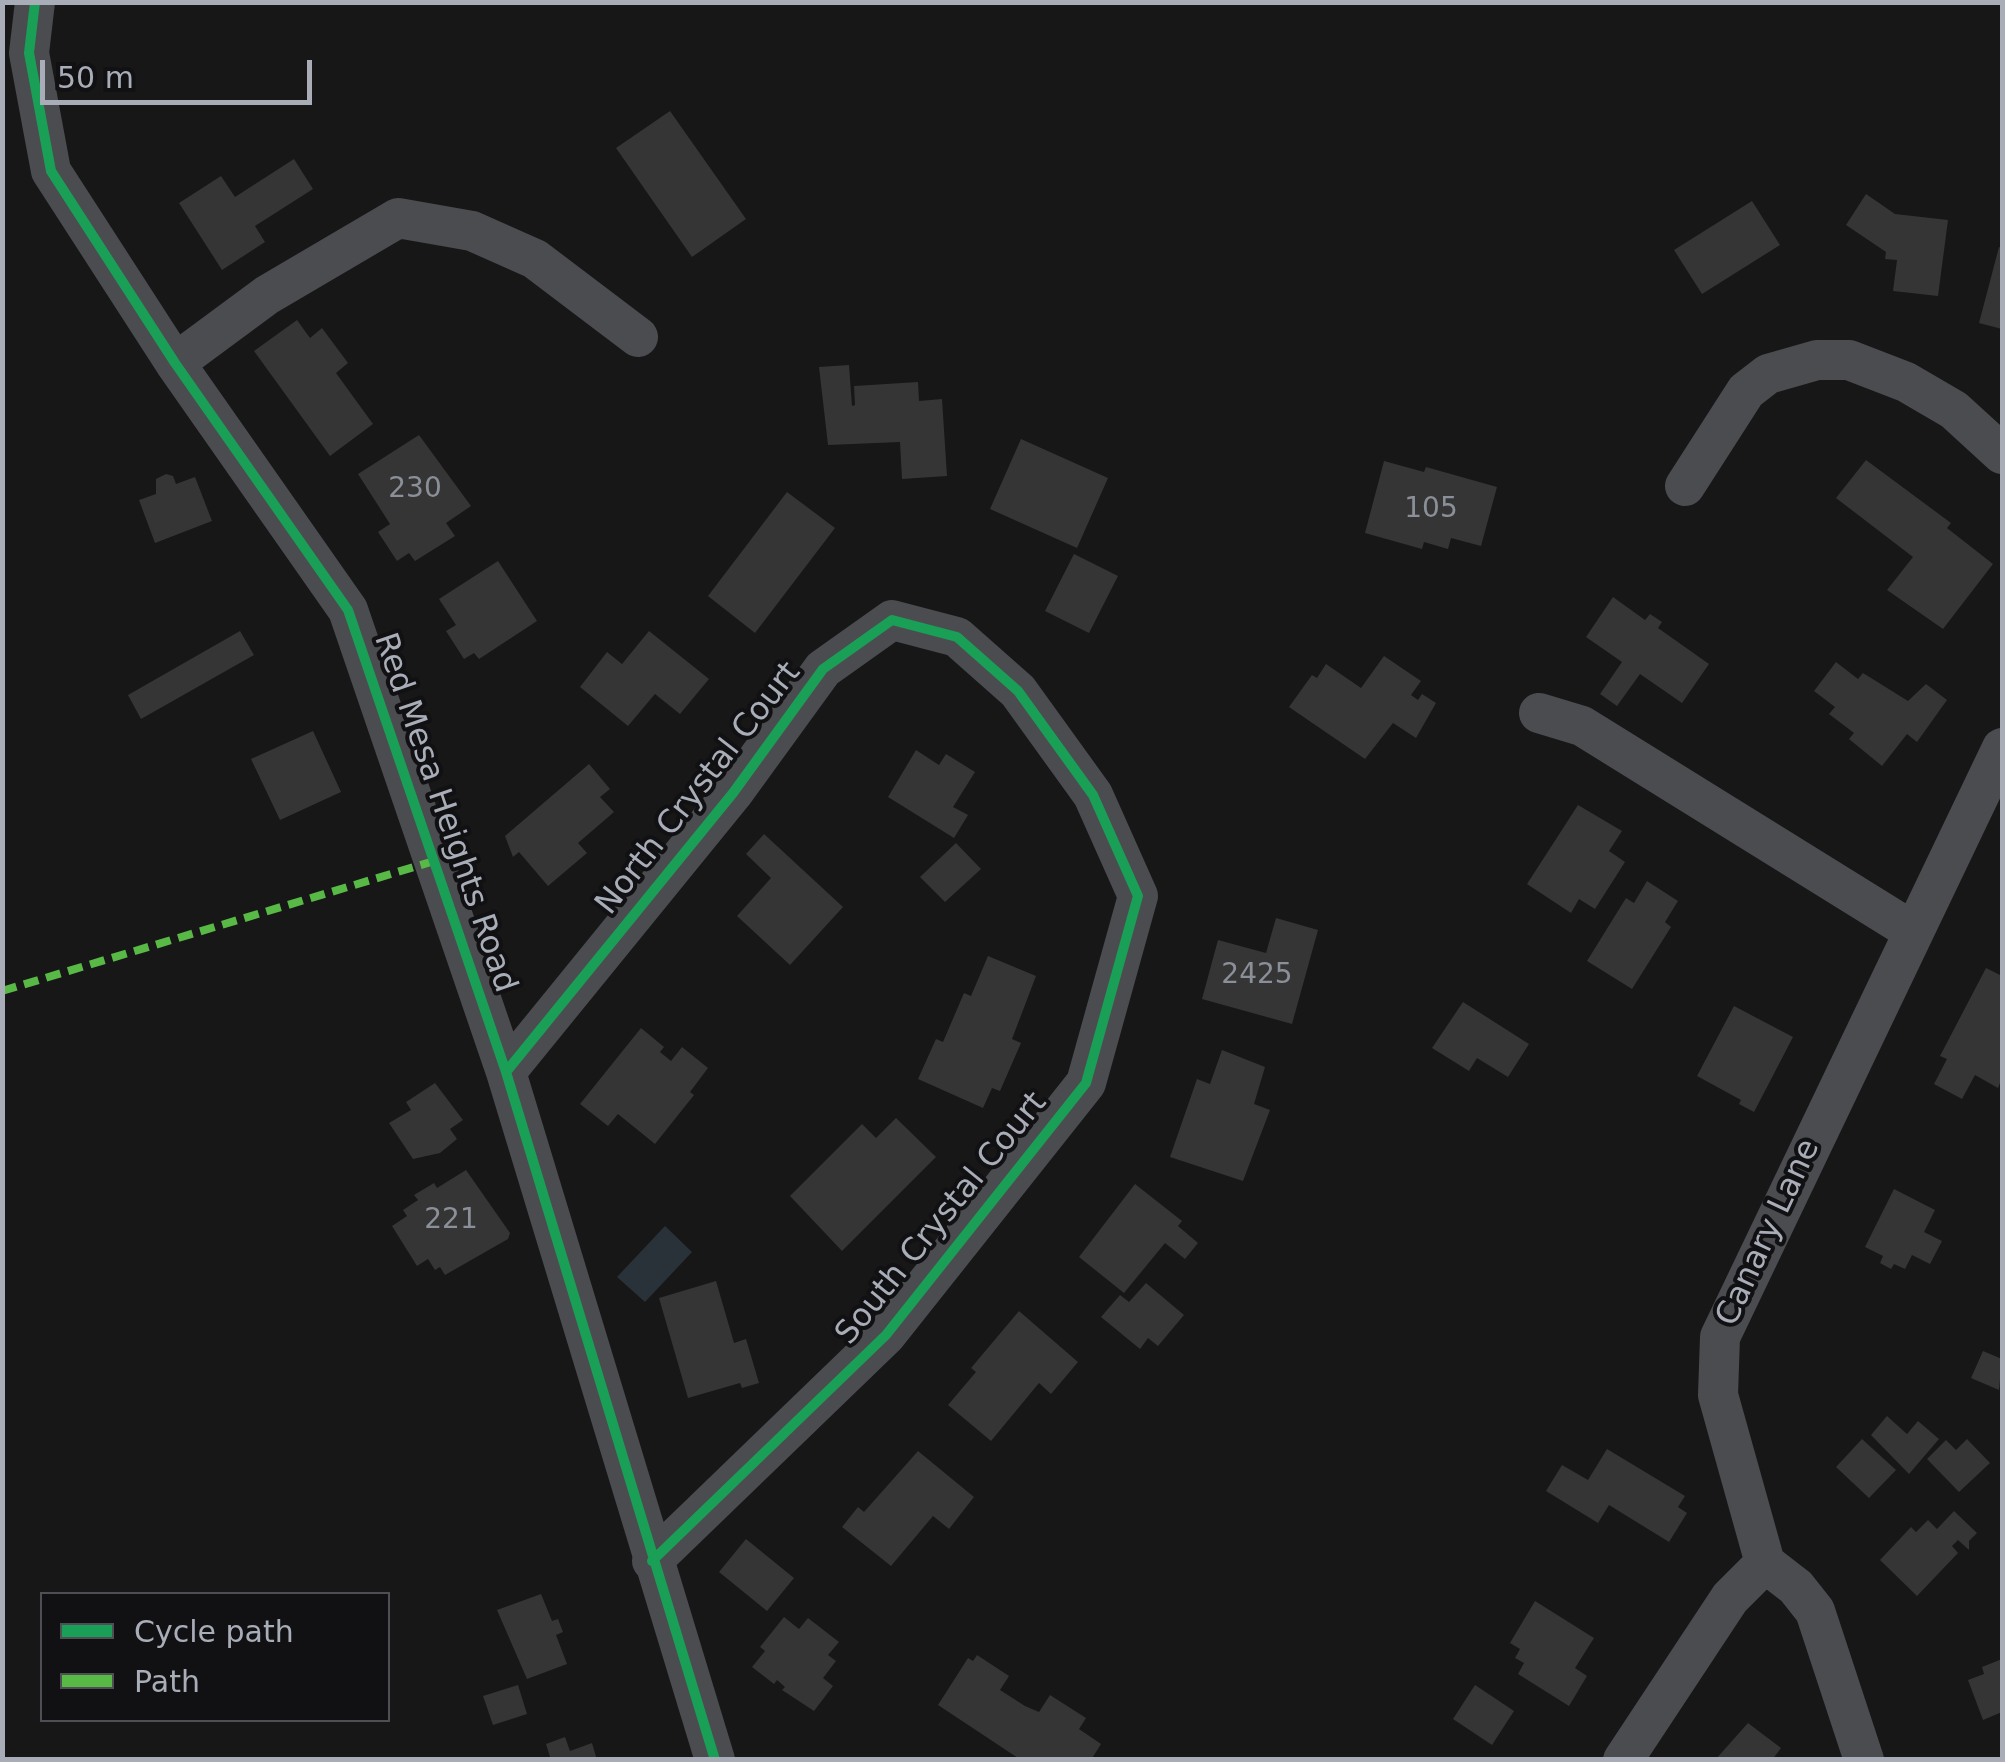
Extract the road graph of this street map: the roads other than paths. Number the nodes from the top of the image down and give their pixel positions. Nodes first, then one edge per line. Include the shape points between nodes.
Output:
1 (35, 2) edge
2 (638, 337) dead end
3 (175, 363) junction
4 (2002, 454) edge
5 (1685, 486) dead end
6 (1539, 714) dead end
7 (2002, 748) edge
8 (1138, 896) joint
9 (1914, 932) junction
10 (506, 1072) junction
11 (652, 1561) junction
12 (1765, 1563) junction
13 (715, 1760) edge
14 (1622, 1760) edge
15 (1864, 1760) edge

1 - 3 street, Red Mesa Heights Road via 30,52 51,170
2 - 3 street via 535,260 472,231 398,218 268,295
3 - 10 street, Red Mesa Heights Road via 348,610
4 - 5 street via 1954,410 1906,382 1850,360 1817,360 1768,374 1746,391
6 - 9 street via 1582,726
7 - 9 street, Canary Lane
8 - 10 street, North Crystal Court via 1094,795 1018,691 957,637 892,620 823,669 733,793
8 - 11 street, South Crystal Court via 1086,1083 886,1335
9 - 12 street, Canary Lane via 1720,1337 1718,1395
10 - 11 street, Red Mesa Heights Road
11 - 13 street, Red Mesa Heights Road
12 - 14 street via 1730,1598
12 - 15 street via 1815,1611

